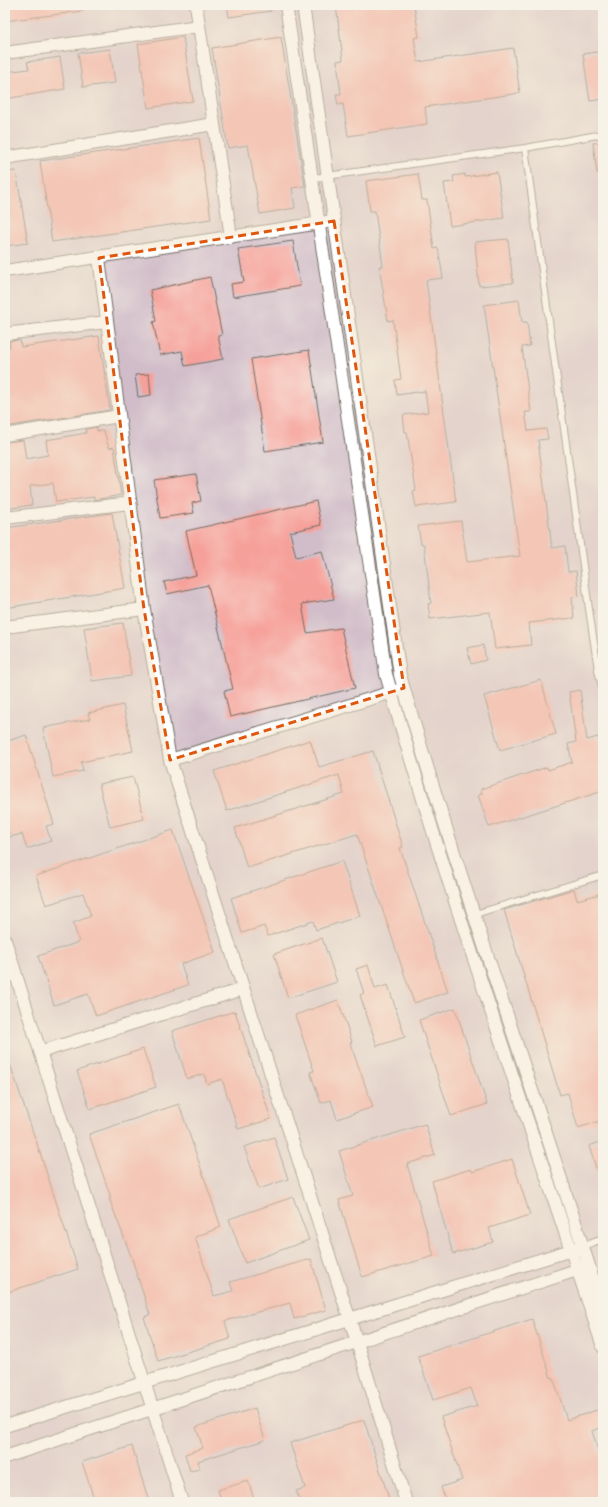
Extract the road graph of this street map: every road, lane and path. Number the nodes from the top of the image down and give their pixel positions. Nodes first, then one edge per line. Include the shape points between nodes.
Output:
1 (196, 5) edge
2 (286, 5) edge
3 (303, 5) edge
4 (199, 26) junction
5 (5, 53) edge
6 (214, 124) junction
7 (603, 134) edge
8 (525, 148) junction
9 (5, 158) edge
10 (327, 176) junction
11 (313, 178) junction
12 (334, 221) junction
13 (319, 223) junction
14 (231, 237) junction
15 (98, 258) junction
16 (5, 271) edge
17 (106, 322) junction
18 (5, 334) edge
19 (118, 416) junction
20 (5, 434) edge
21 (130, 503) junction
22 (5, 518) edge
23 (144, 609) junction
24 (5, 627) edge
25 (404, 688) junction
26 (603, 691) edge
27 (391, 692) junction
28 (170, 760) junction
29 (603, 875) edge
30 (475, 914) junction
31 (5, 940) edge
32 (243, 989) junction
33 (40, 1052) junction
34 (603, 1239) edge
35 (577, 1248) junction
36 (583, 1268) junction
37 (603, 1312) edge
38 (348, 1319) junction
39 (356, 1342) junction
40 (603, 1347) edge
41 (144, 1383) junction
42 (152, 1408) junction
43 (5, 1426) edge
44 (5, 1456) edge
45 (182, 1502) edge
46 (406, 1502) edge

1 - 4 street
2 - 11 street
3 - 10 street
4 - 5 street
4 - 6 street
6 - 9 street
6 - 14 street
7 - 8 lane
8 - 10 lane
8 - 26 lane via 590,616
10 - 11 lane
10 - 12 street
11 - 13 street
12 - 13 street
12 - 25 street
13 - 14 street
13 - 27 street via 381,643
14 - 15 street
15 - 16 street
15 - 17 street
17 - 18 street
17 - 19 street
19 - 20 street
19 - 21 street
21 - 22 street
21 - 23 street
23 - 24 street
23 - 28 street
25 - 27 street
25 - 30 street
27 - 28 street
27 - 35 street via 509,1065
28 - 32 street
29 - 30 lane
30 - 35 street
31 - 33 street
32 - 33 street
32 - 38 street
33 - 41 street
34 - 35 lane
35 - 36 street
35 - 38 street
36 - 37 street
36 - 39 street
36 - 40 street
38 - 39 street
38 - 41 street
39 - 42 street
39 - 46 street
41 - 42 street
41 - 43 street
42 - 44 street
42 - 45 street

